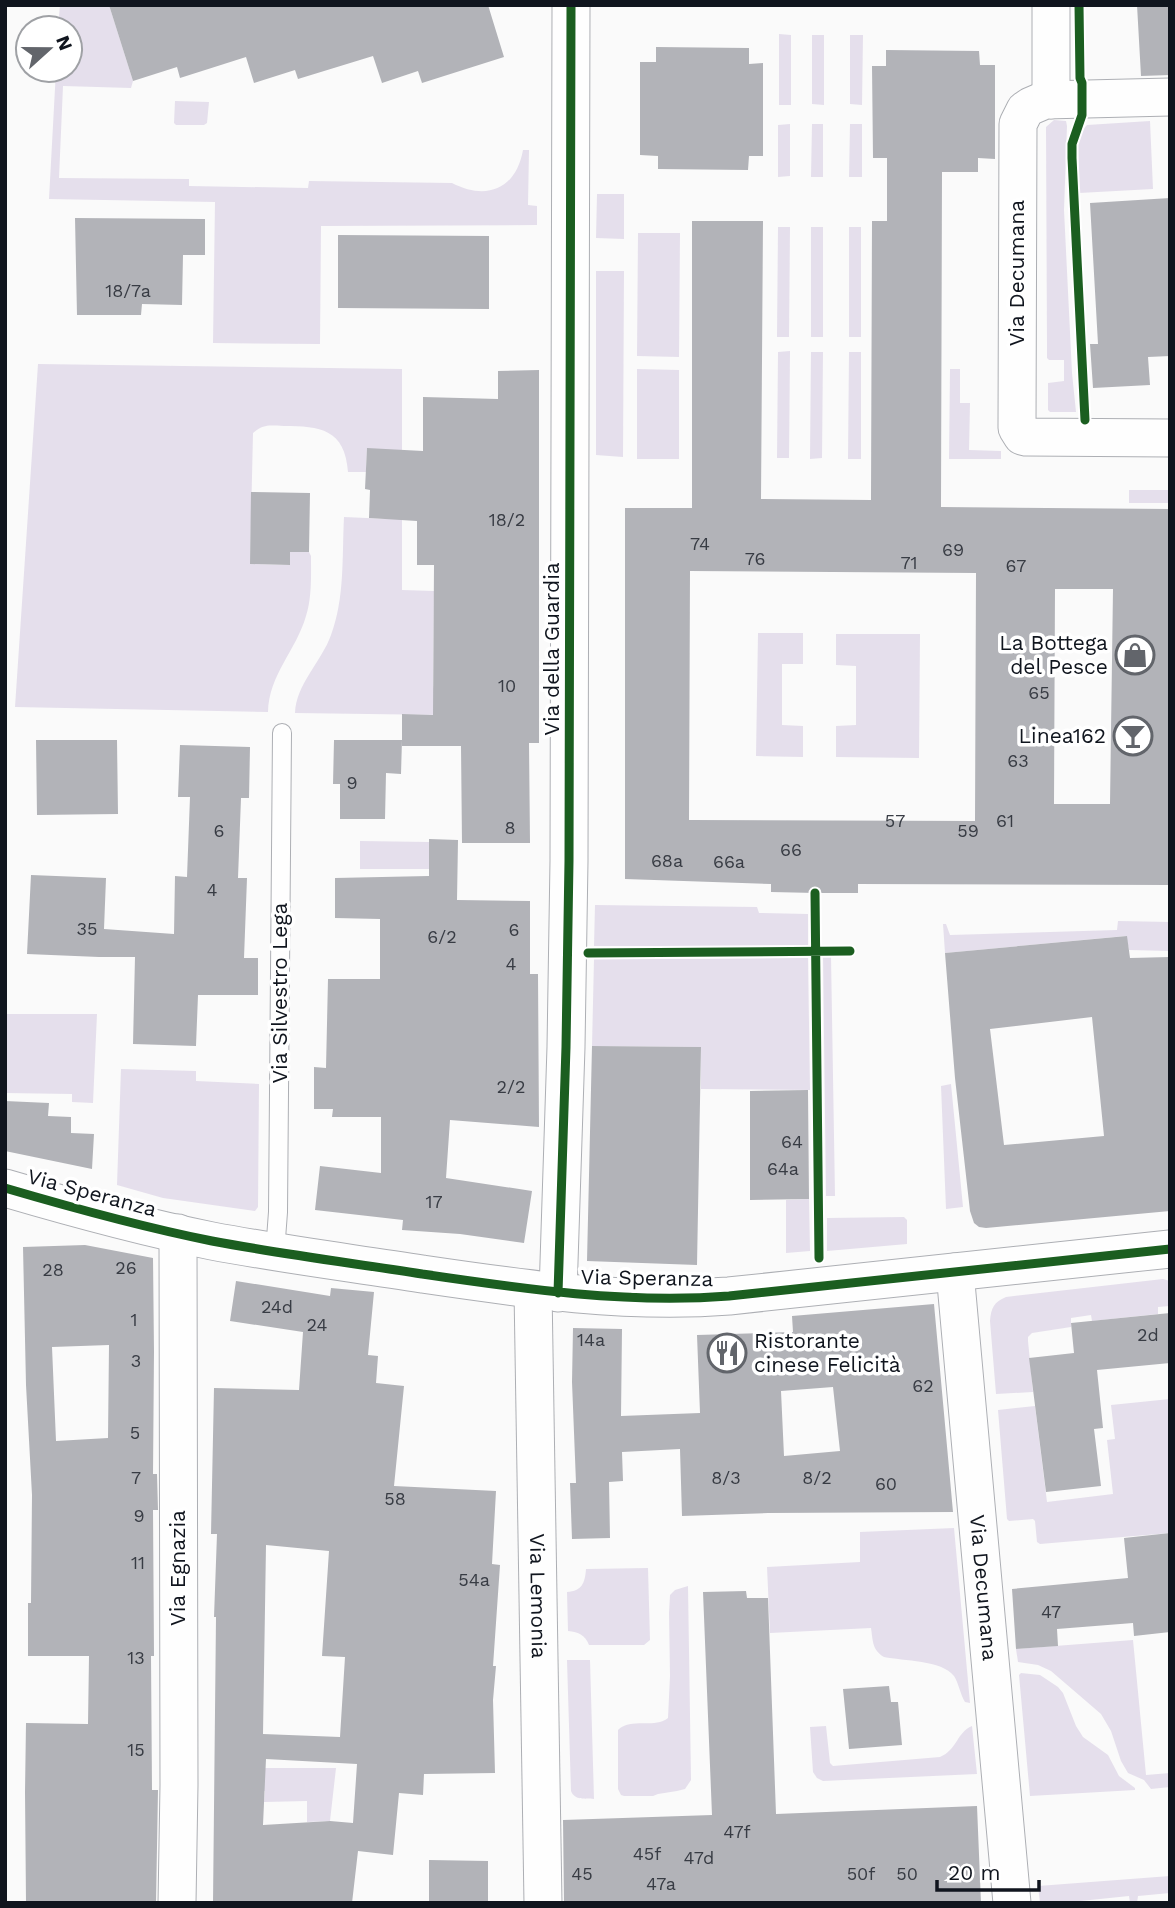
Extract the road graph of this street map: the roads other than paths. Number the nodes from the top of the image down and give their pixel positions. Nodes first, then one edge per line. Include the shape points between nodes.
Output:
1 (571, 5) edge
2 (1051, 5) edge
3 (1170, 97) edge
4 (1051, 100) junction
5 (1170, 438) edge
6 (282, 733) dead end
7 (5, 1188) edge
8 (178, 1233) junction
9 (1170, 1248) edge
10 (275, 1252) junction
11 (955, 1272) junction
12 (546, 1291) junction
13 (177, 1903) edge
14 (543, 1903) edge
15 (1012, 1903) edge

1 - 12 street, Via della Guardia via 566,1047
2 - 4 street
3 - 4 street, Via Decumana
4 - 5 street, Via Decumana via 1025,110 1018,124 1017,428 1026,437
6 - 10 lane, Via Silvestro Lega
7 - 8 street, Via Speranza
8 - 10 street, Via Speranza
8 - 13 street, Via Egnazia
9 - 11 street, Via Speranza
10 - 12 street, Via Speranza
11 - 12 street, Via Speranza via 703,1298 642,1299
11 - 15 street, Via Decumana
12 - 14 street, Via Lemonia

